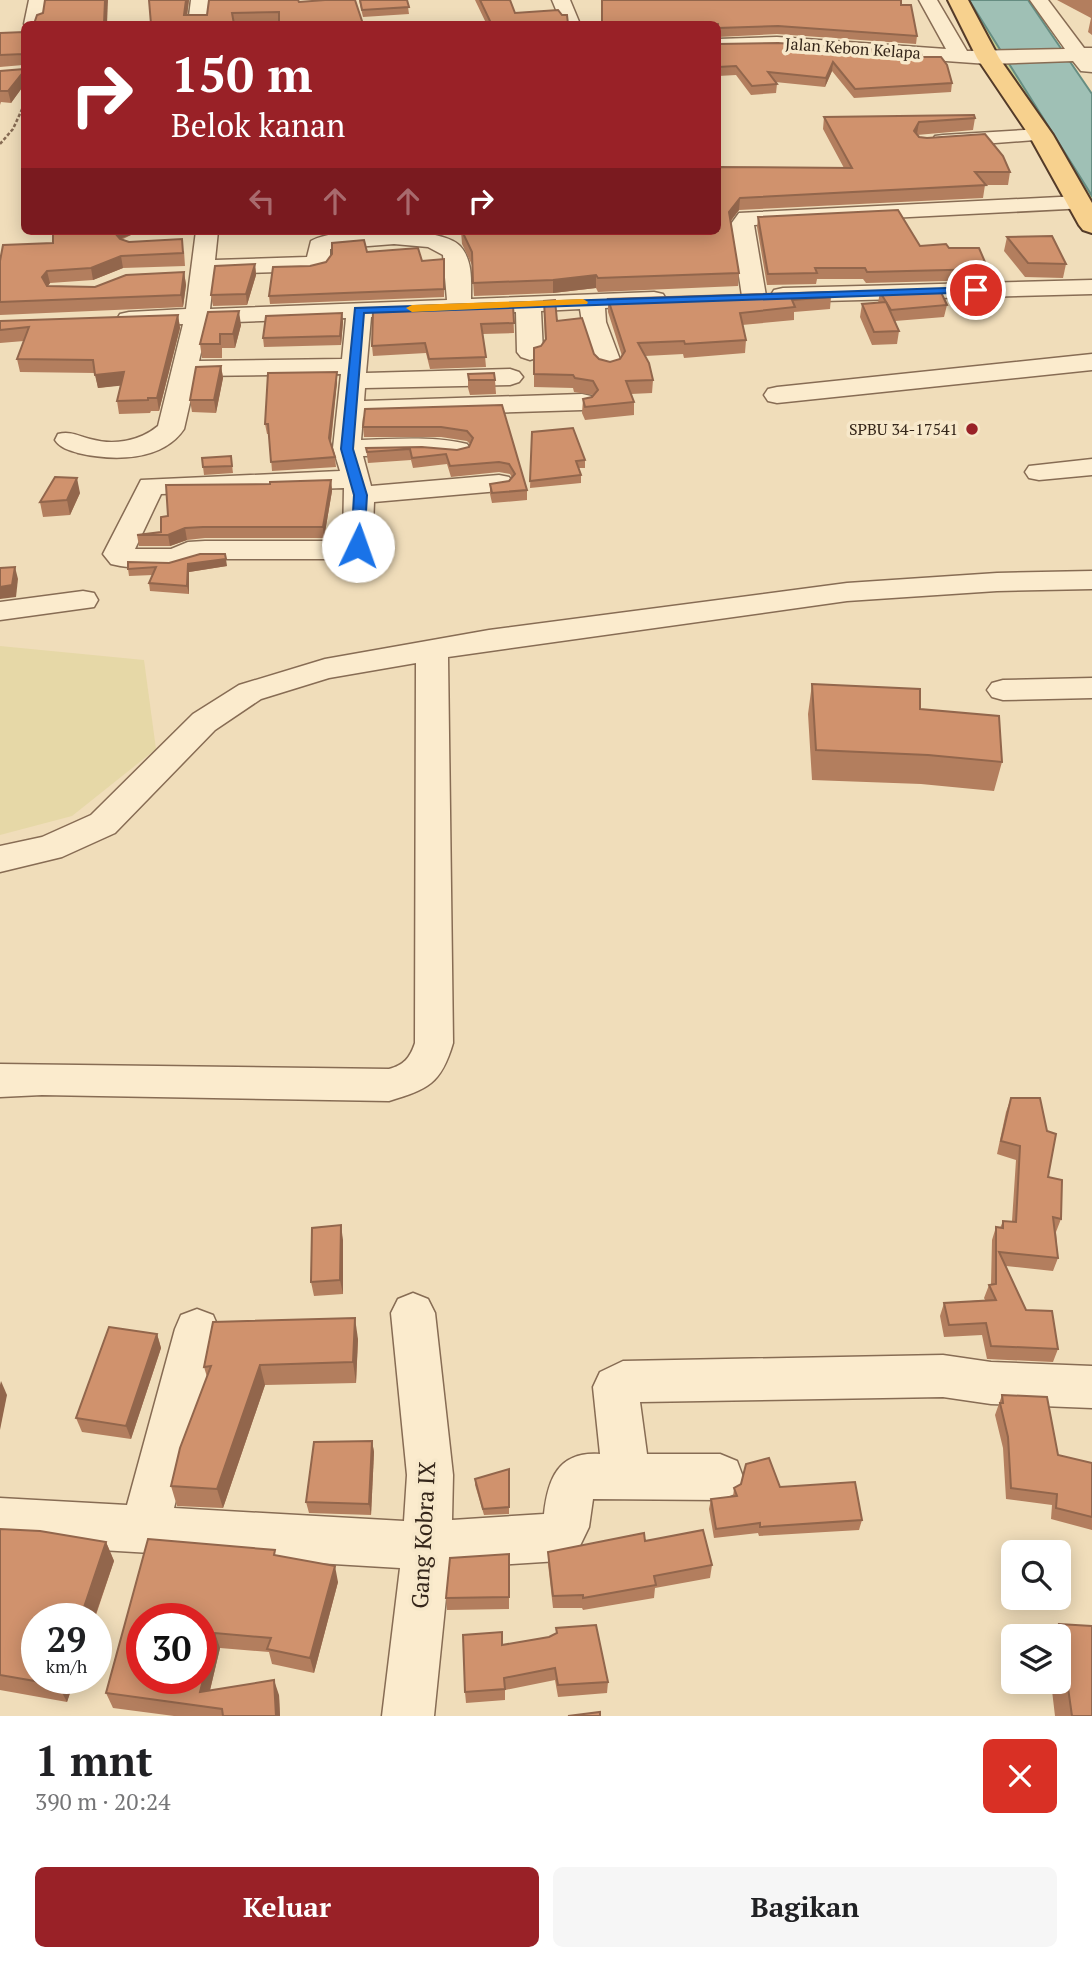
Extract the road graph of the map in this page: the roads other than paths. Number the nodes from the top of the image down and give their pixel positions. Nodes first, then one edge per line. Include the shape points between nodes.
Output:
1 (38, 0) edge
2 (202, 0) edge
3 (561, 0) edge
4 (928, 0) edge
5 (958, 0) edge
6 (1040, 0) edge
7 (34, 21) edge
8 (198, 21) edge
9 (570, 21) edge
10 (946, 32) junction
11 (977, 32) junction
12 (721, 45) edge
13 (1079, 54) edge
14 (960, 56) junction
15 (995, 57) junction
16 (1092, 73) edge
17 (1041, 135) junction
18 (925, 142) edge
19 (1079, 203) junction
20 (1092, 225) edge
21 (206, 235) edge
22 (181, 242) edge
23 (202, 271) junction
24 (177, 275) edge
25 (1092, 287) edge
26 (754, 296) junction
27 (727, 297) edge
28 (673, 299) edge
29 (592, 302) junction
30 (528, 304) junction
31 (459, 307) junction
32 (359, 310) junction
33 (197, 316) junction
34 (105, 320) edge
35 (530, 352) dead end
36 (1092, 362) edge
37 (609, 365) edge
38 (184, 369) junction
39 (354, 373) junction
40 (510, 377) dead end
41 (776, 395) dead end
42 (582, 402) edge
43 (351, 409) junction
44 (68, 440) dead end
45 (347, 449) junction
46 (457, 450) edge
47 (1092, 467) edge
48 (1039, 472) dead end
49 (499, 483) edge
50 (359, 491) junction
51 (278, 494) edge
52 (1092, 580) edge
53 (83, 600) dead end
54 (0, 611) edge
55 (432, 651) junction
56 (1092, 688) edge
57 (1003, 690) dead end
58 (0, 859) edge
59 (0, 1080) edge
60 (413, 1313) dead end
61 (197, 1329) dead end
62 (1092, 1387) edge
63 (626, 1477) junction
64 (720, 1477) dead end
65 (0, 1521) edge
66 (145, 1530) junction
67 (427, 1546) junction
68 (408, 1716) edge

1 - 7 street
2 - 8 street
3 - 9 street
4 - 10 street
5 - 11 main road
6 - 13 street
10 - 11 main road
10 - 14 street
11 - 15 main road
12 - 14 street, Jalan Kebon Kelapa via 777,43
13 - 15 street, Jalan Kebon Kelapa
13 - 16 street
14 - 15 street, Jalan Kebon Kelapa
15 - 17 main road
17 - 18 street
17 - 19 main road
19 - 20 main road
19 - 26 street via 743,220
21 - 22 street
21 - 23 street
23 - 24 street
23 - 31 street via 311,264 318,262 319,246 324,243 428,238 445,244 455,255
23 - 33 street
25 - 26 street
26 - 27 street
28 - 29 street
29 - 30 street
29 - 37 street
30 - 31 street
30 - 35 street
31 - 32 street
32 - 33 street
32 - 39 street
33 - 34 street
33 - 38 street
36 - 41 street
38 - 39 street
38 - 44 street via 171,429 164,436 136,447 108,450
39 - 40 street
39 - 43 street
42 - 43 street
43 - 45 street
45 - 46 street
45 - 50 street
47 - 48 street
49 - 50 street
50 - 50 street via 151,486 118,554 121,558 169,559 205,550 354,551 358,546
50 - 51 street
52 - 55 street via 847,592 489,639
53 - 54 street
55 - 58 street via 325,669 250,692 204,722 103,824 50,848
55 - 59 street via 434,1043 427,1066 412,1078 389,1086
56 - 57 street
60 - 67 street, Gang Kobra IX via 430,1475
61 - 66 street
62 - 63 street via 943,1376 624,1382 616,1387 615,1401
63 - 64 street
63 - 67 street via 583,1476 568,1497 566,1528 559,1537
65 - 66 street
66 - 67 street
67 - 68 street, Gang Kobra IX

